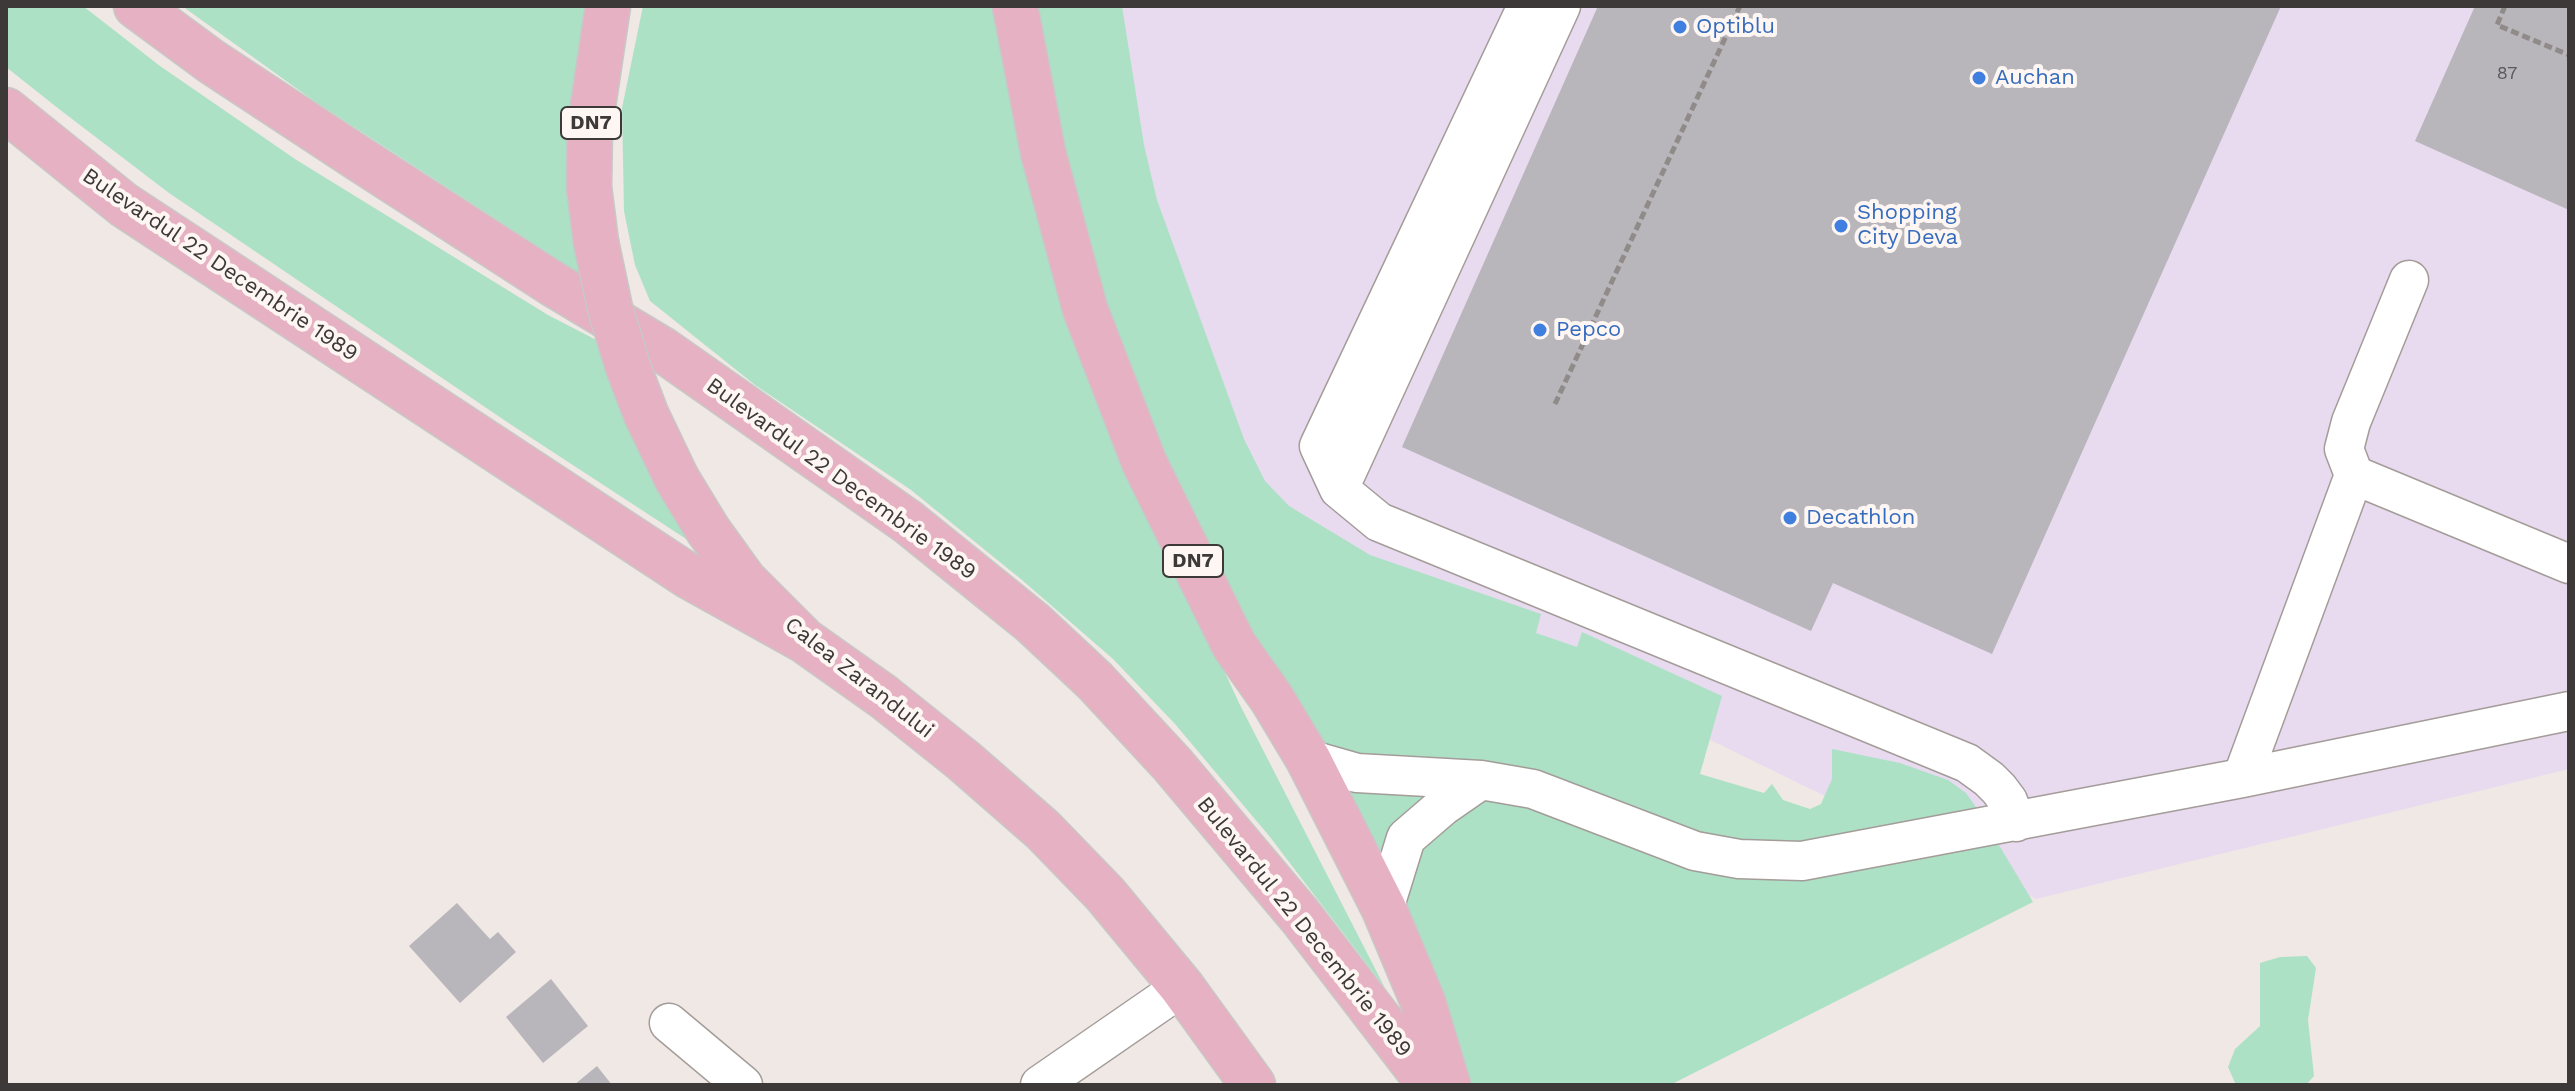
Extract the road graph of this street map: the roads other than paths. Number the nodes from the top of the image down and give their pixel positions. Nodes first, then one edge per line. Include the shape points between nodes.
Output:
1 (136, 6) edge
2 (608, 6) edge
3 (1015, 6) edge
4 (1527, 6) edge
5 (1561, 6) edge
6 (6, 110) edge
7 (2409, 280) dead end
8 (2354, 475) junction
9 (1339, 489) junction
10 (2569, 564) edge
11 (805, 641) junction
12 (2569, 711) edge
13 (1308, 759) junction
14 (2242, 778) junction
15 (1481, 780) junction
16 (2016, 822) junction
17 (1384, 909) junction
18 (1182, 987) junction
19 (669, 1023) dead end
20 (743, 1085) edge
21 (1040, 1085) edge
22 (1253, 1085) edge
23 (1430, 1085) edge
24 (1448, 1085) edge

1 - 23 main road, Bulevardul 22 Decembrie 1989 via 361,160 663,350 908,522 1033,623 1172,764 1300,916
2 - 11 main road, Calea Zarandului / DN7, bridge via 590,126 589,187 610,308 628,367 677,479 708,530 744,580
3 - 13 main road, DN7 via 1043,152 1085,309 1144,462 1234,645
4 - 9 street via 1319,446
5 - 9 street
6 - 11 main road, Bulevardul 22 Decembrie 1989 via 138,214 690,577
7 - 8 street via 2351,422 2344,449
8 - 10 street
8 - 14 street
9 - 16 street via 1379,522 1967,763 1999,789
11 - 18 main road, Calea Zarandului / DN7 via 884,697 1043,830
12 - 14 street
13 - 15 street via 1357,773
13 - 17 main road, DN7
14 - 16 street
15 - 16 street via 1533,789 1695,851 1739,859 1802,861
15 - 17 street via 1406,838
17 - 24 main road, DN7 via 1423,1002
18 - 21 street
18 - 22 main road, Calea Zarandului / DN7
19 - 20 street

